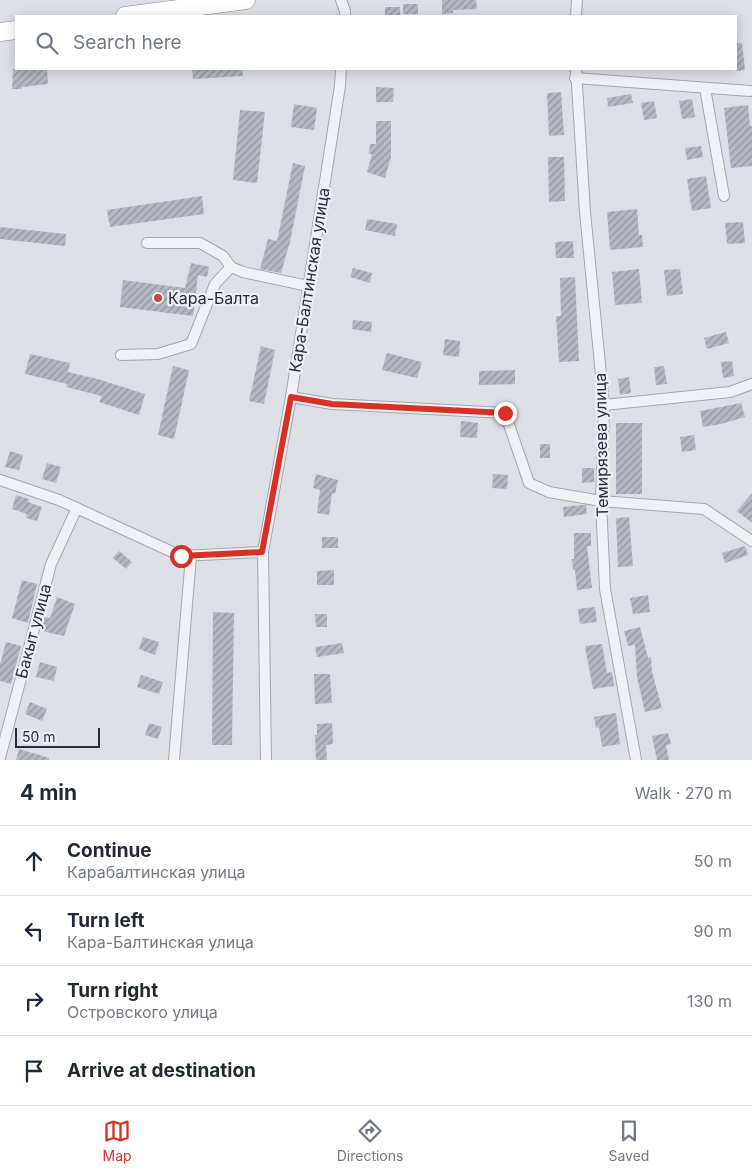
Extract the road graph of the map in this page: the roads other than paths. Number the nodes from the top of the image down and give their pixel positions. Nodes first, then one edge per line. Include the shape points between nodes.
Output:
1 (246, 0) edge
2 (341, 0) edge
3 (577, 0) edge
4 (133, 15) edge
5 (345, 15) edge
6 (576, 15) edge
7 (15, 30) edge
8 (0, 32) edge
9 (341, 70) edge
10 (576, 73) edge
11 (705, 88) junction
12 (750, 91) dead end
13 (724, 196) dead end
14 (148, 242) dead end
15 (230, 267) junction
16 (308, 286) junction
17 (121, 355) dead end
18 (752, 384) edge
19 (291, 397) junction
20 (604, 405) junction
21 (0, 480) edge
22 (602, 501) junction
23 (77, 508) junction
24 (752, 541) edge
25 (262, 552) junction
26 (191, 556) junction
27 (0, 758) edge
28 (174, 760) edge
29 (266, 760) edge
30 (636, 760) edge

1 - 4 highway
2 - 5 street
3 - 6 street
7 - 8 highway
9 - 16 street, Кара-Балтинская улица
10 - 11 street
10 - 20 street, Темирязева улица via 585,212
11 - 12 street
11 - 13 street
14 - 15 street via 200,243 223,256
15 - 16 street
15 - 17 street via 215,284 191,344 158,354
16 - 19 street, Кара-Балтинская улица
18 - 20 street via 730,392
19 - 22 street via 332,404 505,413 529,483 549,492
19 - 25 street, Кара-Балтинская улица
20 - 22 street, Темирязева улица
21 - 23 street
22 - 24 street via 704,509
22 - 30 street, Темирязева улица via 605,589
23 - 26 street via 181,556
23 - 27 street, Бакыт улица via 51,564
25 - 26 street
25 - 29 street, Кара-Балтинская улица
26 - 28 street

